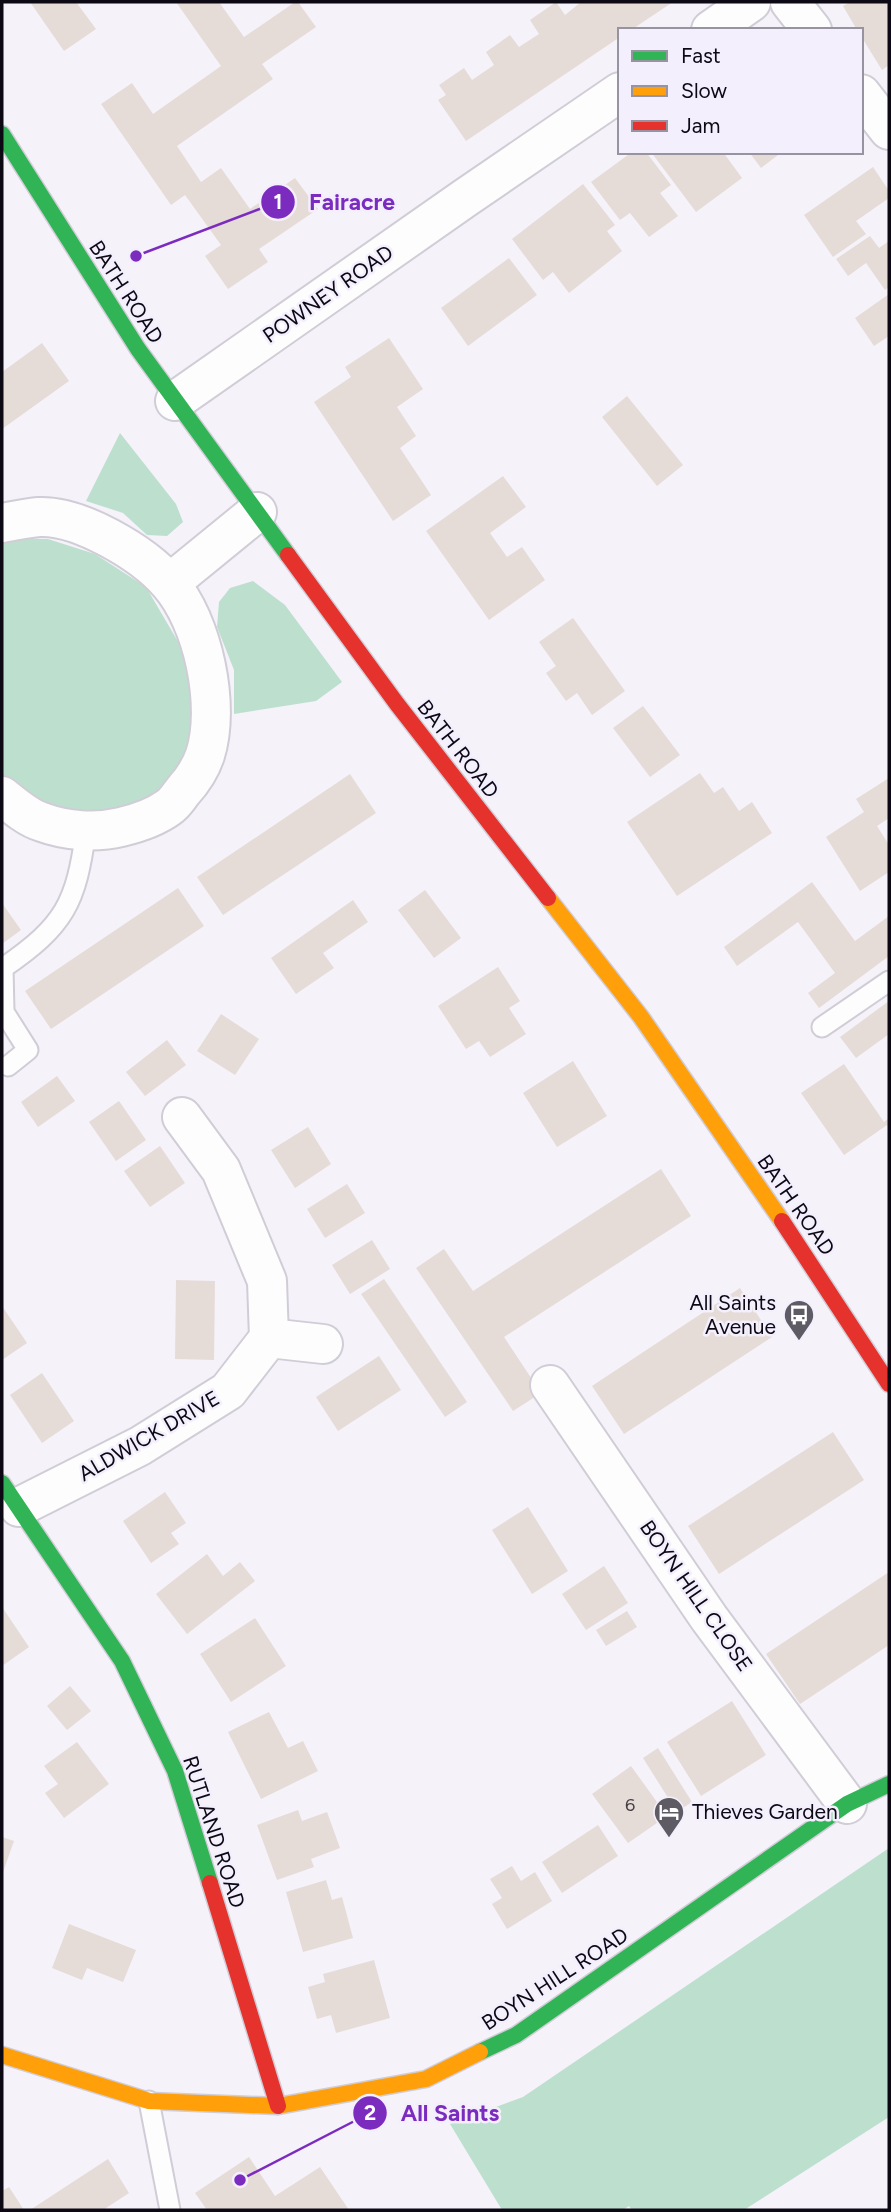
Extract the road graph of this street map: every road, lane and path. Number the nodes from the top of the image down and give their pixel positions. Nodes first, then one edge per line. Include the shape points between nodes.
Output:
1 (751, 2) edge
2 (790, 2) edge
3 (714, 28) edge
4 (810, 28) edge
5 (618, 93) edge
6 (863, 97) edge
7 (889, 130) edge
8 (2, 134) edge
9 (175, 401) junction
10 (257, 512) junction
11 (2, 523) edge
12 (170, 583) junction
13 (2, 796) edge
14 (86, 830) junction
15 (889, 981) edge
16 (822, 1027) dead end
17 (8, 1066) dead end
18 (182, 1117) dead end
19 (269, 1338) junction
20 (323, 1344) dead end
21 (889, 1384) edge
22 (550, 1385) dead end
23 (10, 1495) edge
24 (889, 1784) edge
25 (847, 1804) junction
26 (2, 2056) edge
27 (149, 2101) junction
28 (278, 2106) junction
29 (170, 2210) edge

1 - 3 street
2 - 4 street
5 - 9 street, POWNEY ROAD
6 - 7 street
8 - 9 street, BATH ROAD
9 - 10 street, BATH ROAD
10 - 12 street
10 - 21 street, BATH ROAD via 397,704 641,1017
11 - 12 street via 40,517 72,521 107,536
12 - 14 street via 194,623 206,663 211,722 205,755 171,806 144,822 102,832
13 - 14 street via 40,822
14 - 17 lane via 81,870 63,916 38,944 3,968 4,1012 27,1050
15 - 16 lane
18 - 19 street via 221,1170 267,1281
19 - 20 street
19 - 23 street, ALDWICK DRIVE via 228,1391 139,1446
22 - 25 street, BOYN HILL CLOSE via 709,1618
23 - 28 street, RUTLAND ROAD via 122,1661 175,1771
24 - 25 street, BOYN HILL ROAD
25 - 28 street, BOYN HILL ROAD via 516,2035 426,2079
26 - 27 street, BOYN HILL ROAD
27 - 28 street, BOYN HILL ROAD
27 - 29 lane

